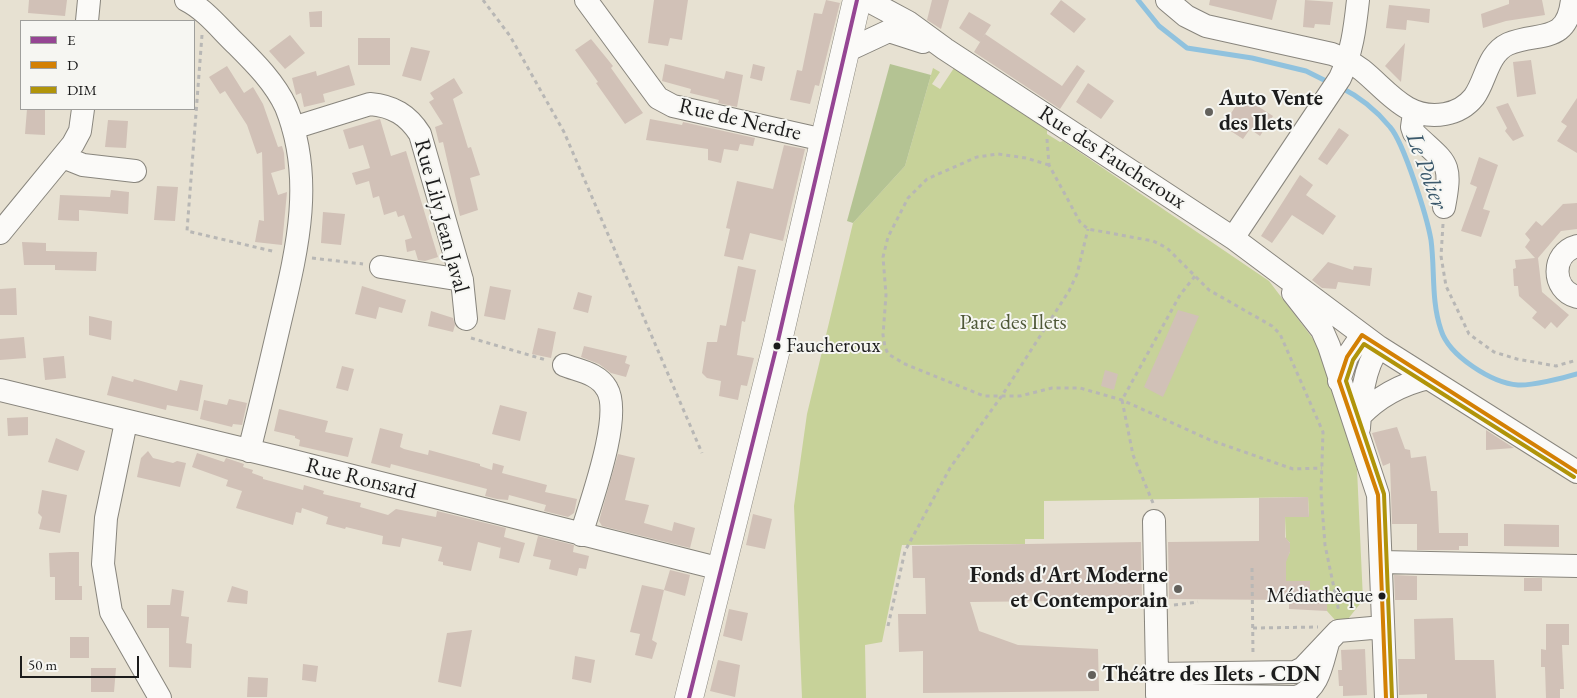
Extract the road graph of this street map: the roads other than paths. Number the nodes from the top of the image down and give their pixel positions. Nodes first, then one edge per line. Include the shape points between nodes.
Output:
1 (89, 0) edge
2 (586, 0) edge
3 (857, 0) edge
4 (862, 0) edge
5 (867, 0) edge
6 (894, 0) edge
7 (1167, 0) edge
8 (1358, 0) edge
9 (1572, 0) edge
10 (199, 4) edge
11 (87, 20) edge
12 (898, 26) junction
13 (1569, 34) edge
14 (844, 52) junction
15 (1344, 70) junction
16 (83, 110) edge
17 (1414, 113) junction
18 (293, 128) junction
19 (824, 140) junction
20 (63, 157) junction
21 (135, 171) dead end
22 (1444, 207) road end
23 (2, 227) edge
24 (1234, 238) junction
25 (1577, 246) edge
26 (381, 267) road end
27 (1276, 270) junction
28 (462, 280) junction
29 (1577, 297) edge
30 (466, 319) road end
31 (1370, 341) junction
32 (564, 366) road end
33 (1428, 378) junction
34 (1339, 381) junction
35 (0, 390) edge
36 (126, 422) junction
37 (1359, 425) junction
38 (250, 451) junction
39 (1577, 472) edge
40 (1154, 521) road end
41 (581, 535) junction
42 (1381, 562) junction
43 (1577, 566) edge
44 (721, 569) junction
45 (1383, 627) junction
46 (1336, 634) junction
47 (1157, 674) junction
48 (160, 698) edge
49 (689, 698) edge
50 (1386, 698) edge

1 - 11 street
2 - 19 street, Rue de Nerdre via 658,98 673,106
3 - 14 main road
4 - 12 street
5 - 12 street, Rue des Faucheroux
6 - 12 street
7 - 15 street via 1186,16 1206,26 1332,54
8 - 15 street via 1354,38
9 - 13 street
10 - 18 street via 271,83
12 - 14 street
12 - 24 street, Rue des Faucheroux via 945,49
13 - 17 street via 1506,45 1493,58 1474,97 1456,112 1436,116
14 - 19 main road
15 - 17 street
15 - 24 street
16 - 20 street via 80,131
17 - 22 street via 1414,132 1448,169
18 - 28 street, Rue Lily Jean Javal via 370,104 398,111 411,121 420,134
18 - 38 street via 301,162 303,191 295,256
19 - 44 main road
20 - 21 street via 83,165
20 - 23 street
24 - 27 street, Rue des Faucheroux
25 - 29 street via 1565,252 1557,268 1560,285
26 - 28 street
27 - 31 street, Rue des Faucheroux
27 - 34 street, Rue des Faucheroux via 1322,330
28 - 30 street, Rue Lily Jean Javal
31 - 33 street
31 - 34 street via 1347,357
31 - 37 street, Rue des Faucheroux via 1371,357
32 - 41 street via 593,375 607,389 612,413
33 - 37 street via 1408,383 1373,403
33 - 39 street
34 - 37 street, Rue des Faucheroux
35 - 36 street, Rue Ronsard
36 - 38 street, Rue Ronsard
36 - 48 street via 106,518 103,564 111,612
37 - 42 street, Rue des Faucheroux via 1378,495
38 - 41 street, Rue Ronsard
40 - 47 street
41 - 44 street, Rue Ronsard
42 - 43 street
42 - 45 street, Rue des Faucheroux
44 - 49 main road
45 - 46 street
45 - 50 street, Rue des Faucheroux
46 - 47 street via 1303,668 1295,672
46 - 47 street via 1310,690 1296,698 1157,695

